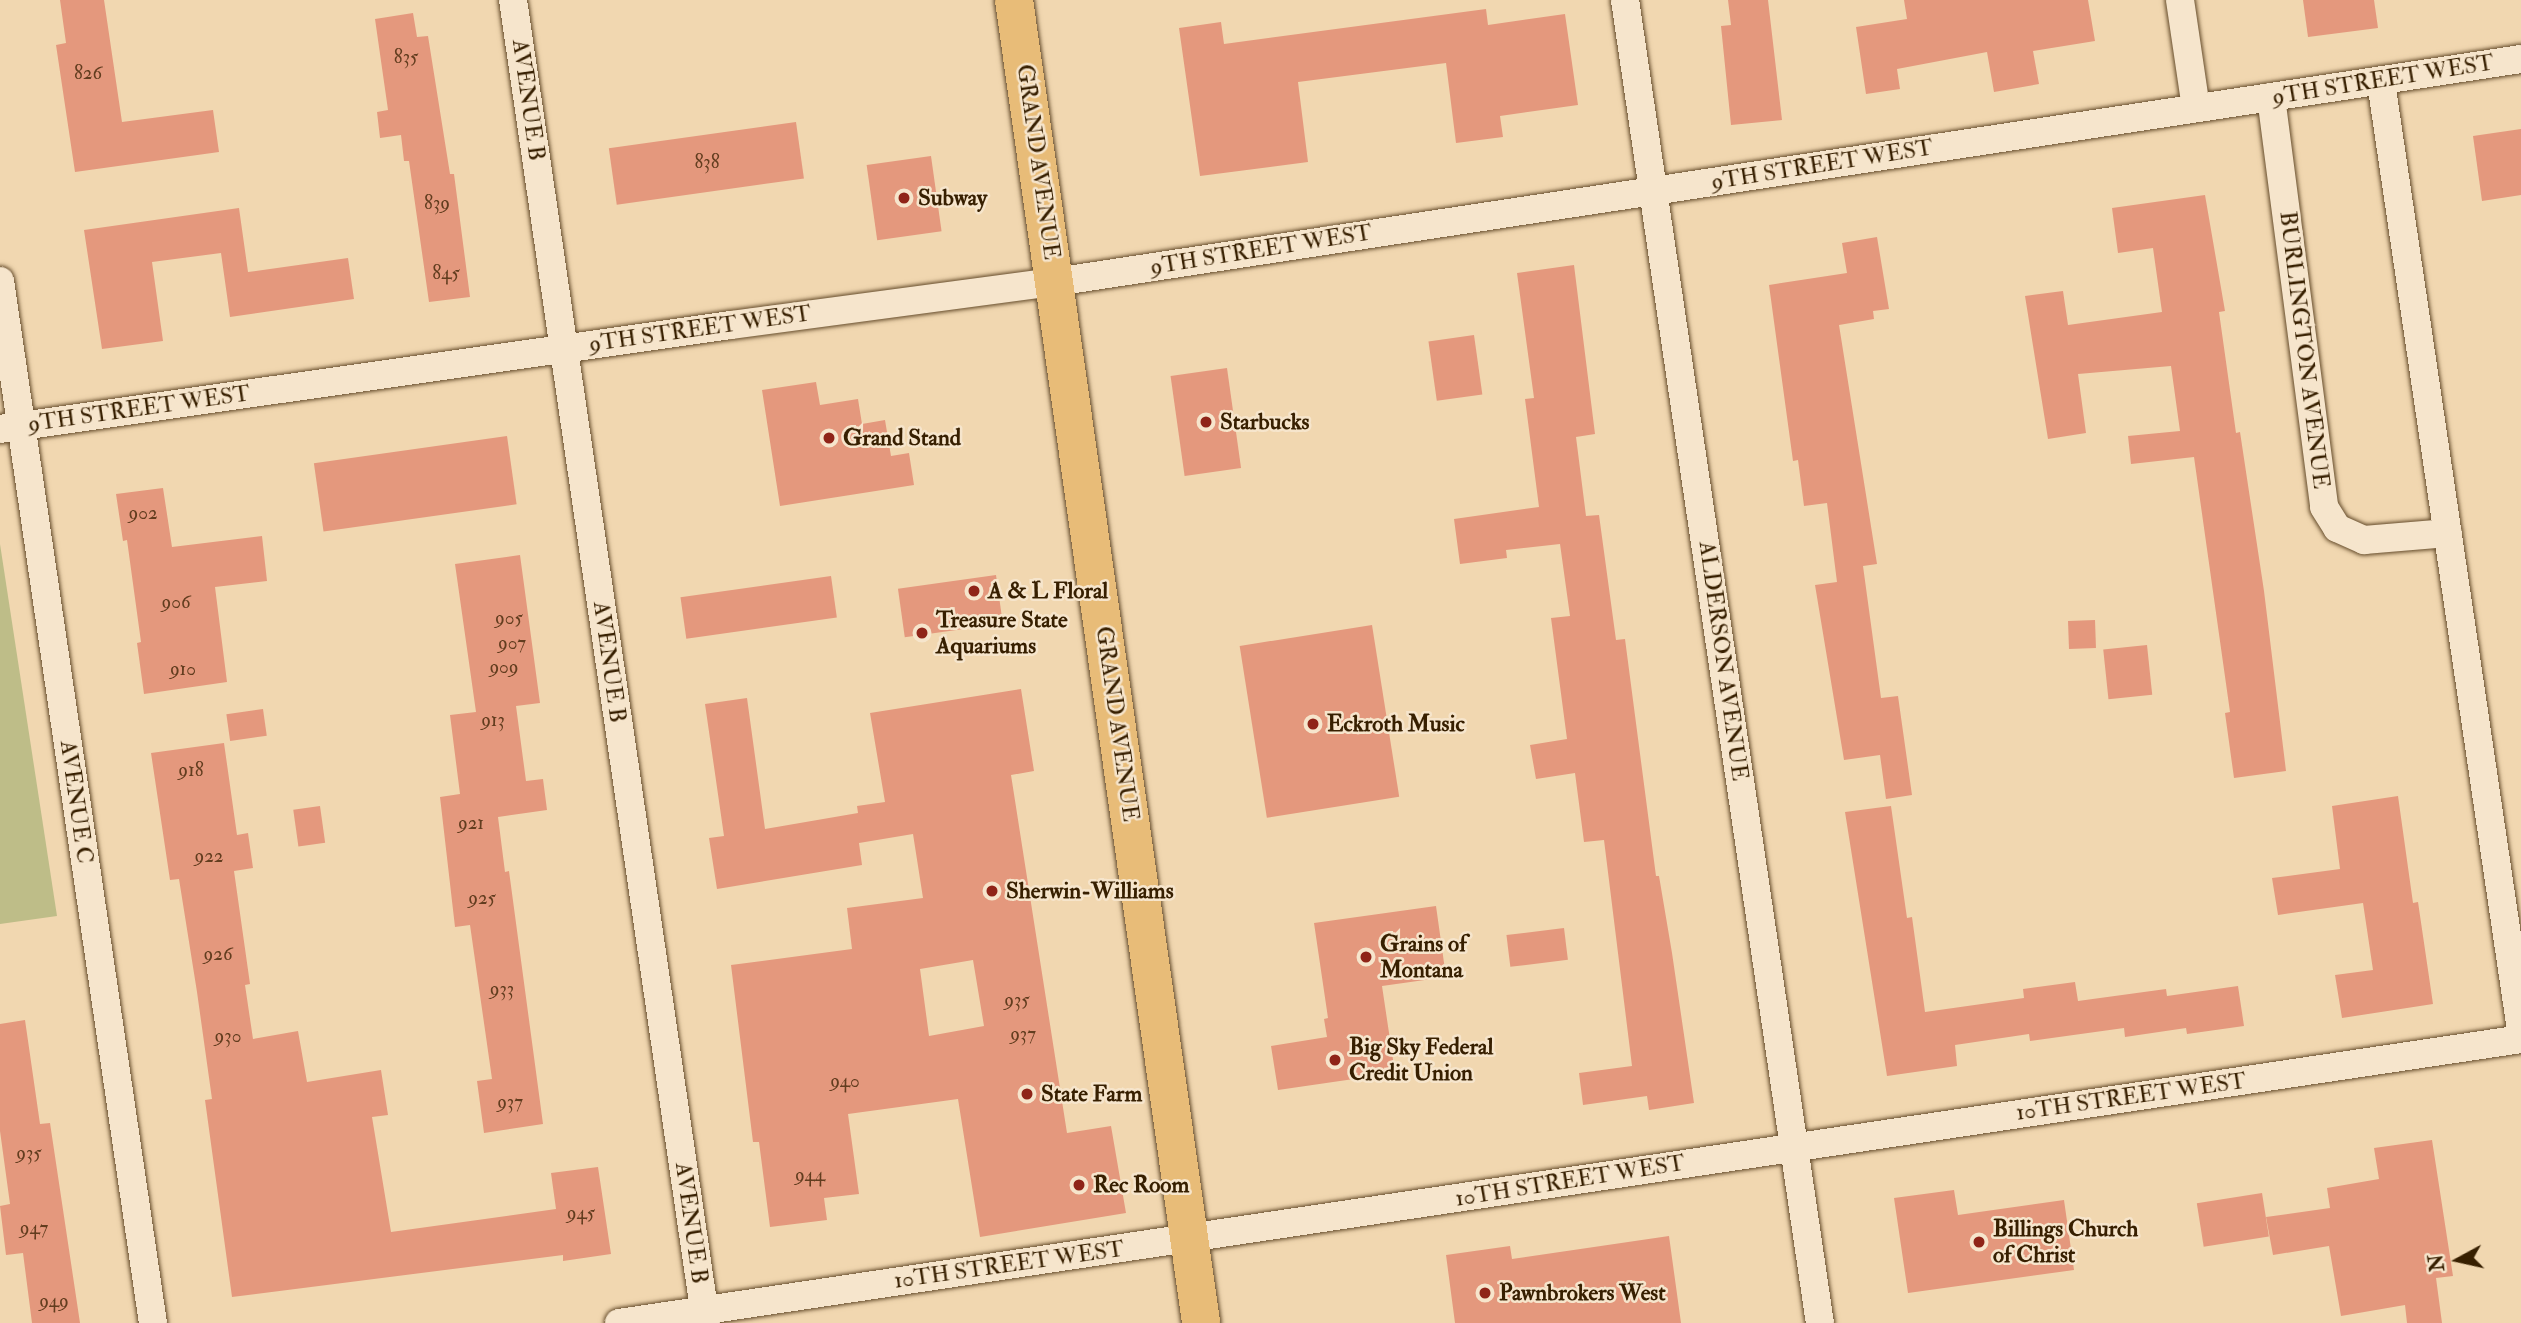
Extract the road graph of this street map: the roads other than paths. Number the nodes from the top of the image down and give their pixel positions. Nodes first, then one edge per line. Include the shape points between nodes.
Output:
1 (513, 0) edge
2 (1014, 0) edge
3 (1625, 0) edge
4 (2180, 0) edge
5 (2521, 60) edge
6 (2381, 82) junction
7 (2271, 97) junction
8 (2196, 108) junction
9 (1654, 191) junction
10 (0, 281) edge
11 (1055, 282) junction
12 (563, 349) junction
13 (10, 427) edge
14 (2448, 533) junction
15 (2521, 1030) edge
16 (2521, 1039) edge
17 (1795, 1148) junction
18 (1189, 1239) junction
19 (705, 1317) edge
20 (153, 1323) edge
21 (619, 1323) edge
22 (1201, 1323) edge
23 (1820, 1323) edge

1 - 12 street, AVENUE B
2 - 11 main road, GRAND AVENUE
3 - 9 street, ALDERSON AVENUE
4 - 8 street
5 - 6 street, 9TH STREET WEST
6 - 7 street, 9TH STREET WEST
6 - 14 street
7 - 8 street, 9TH STREET WEST
7 - 14 street, BURLINGTON AVENUE via 2324,507 2337,528 2364,540
8 - 9 street, 9TH STREET WEST
9 - 11 street, 9TH STREET WEST
9 - 17 street, ALDERSON AVENUE
10 - 13 street, AVENUE C
11 - 12 street, 9TH STREET WEST
11 - 18 main road, GRAND AVENUE
12 - 13 street, 9TH STREET WEST
12 - 19 street, AVENUE B
13 - 20 street, AVENUE C
14 - 15 street
16 - 17 street, 10TH STREET WEST
17 - 18 street, 10TH STREET WEST
17 - 23 street, ALDERSON AVENUE
18 - 19 street, 10TH STREET WEST
18 - 22 main road, GRAND AVENUE
19 - 21 street, 10TH STREET WEST

